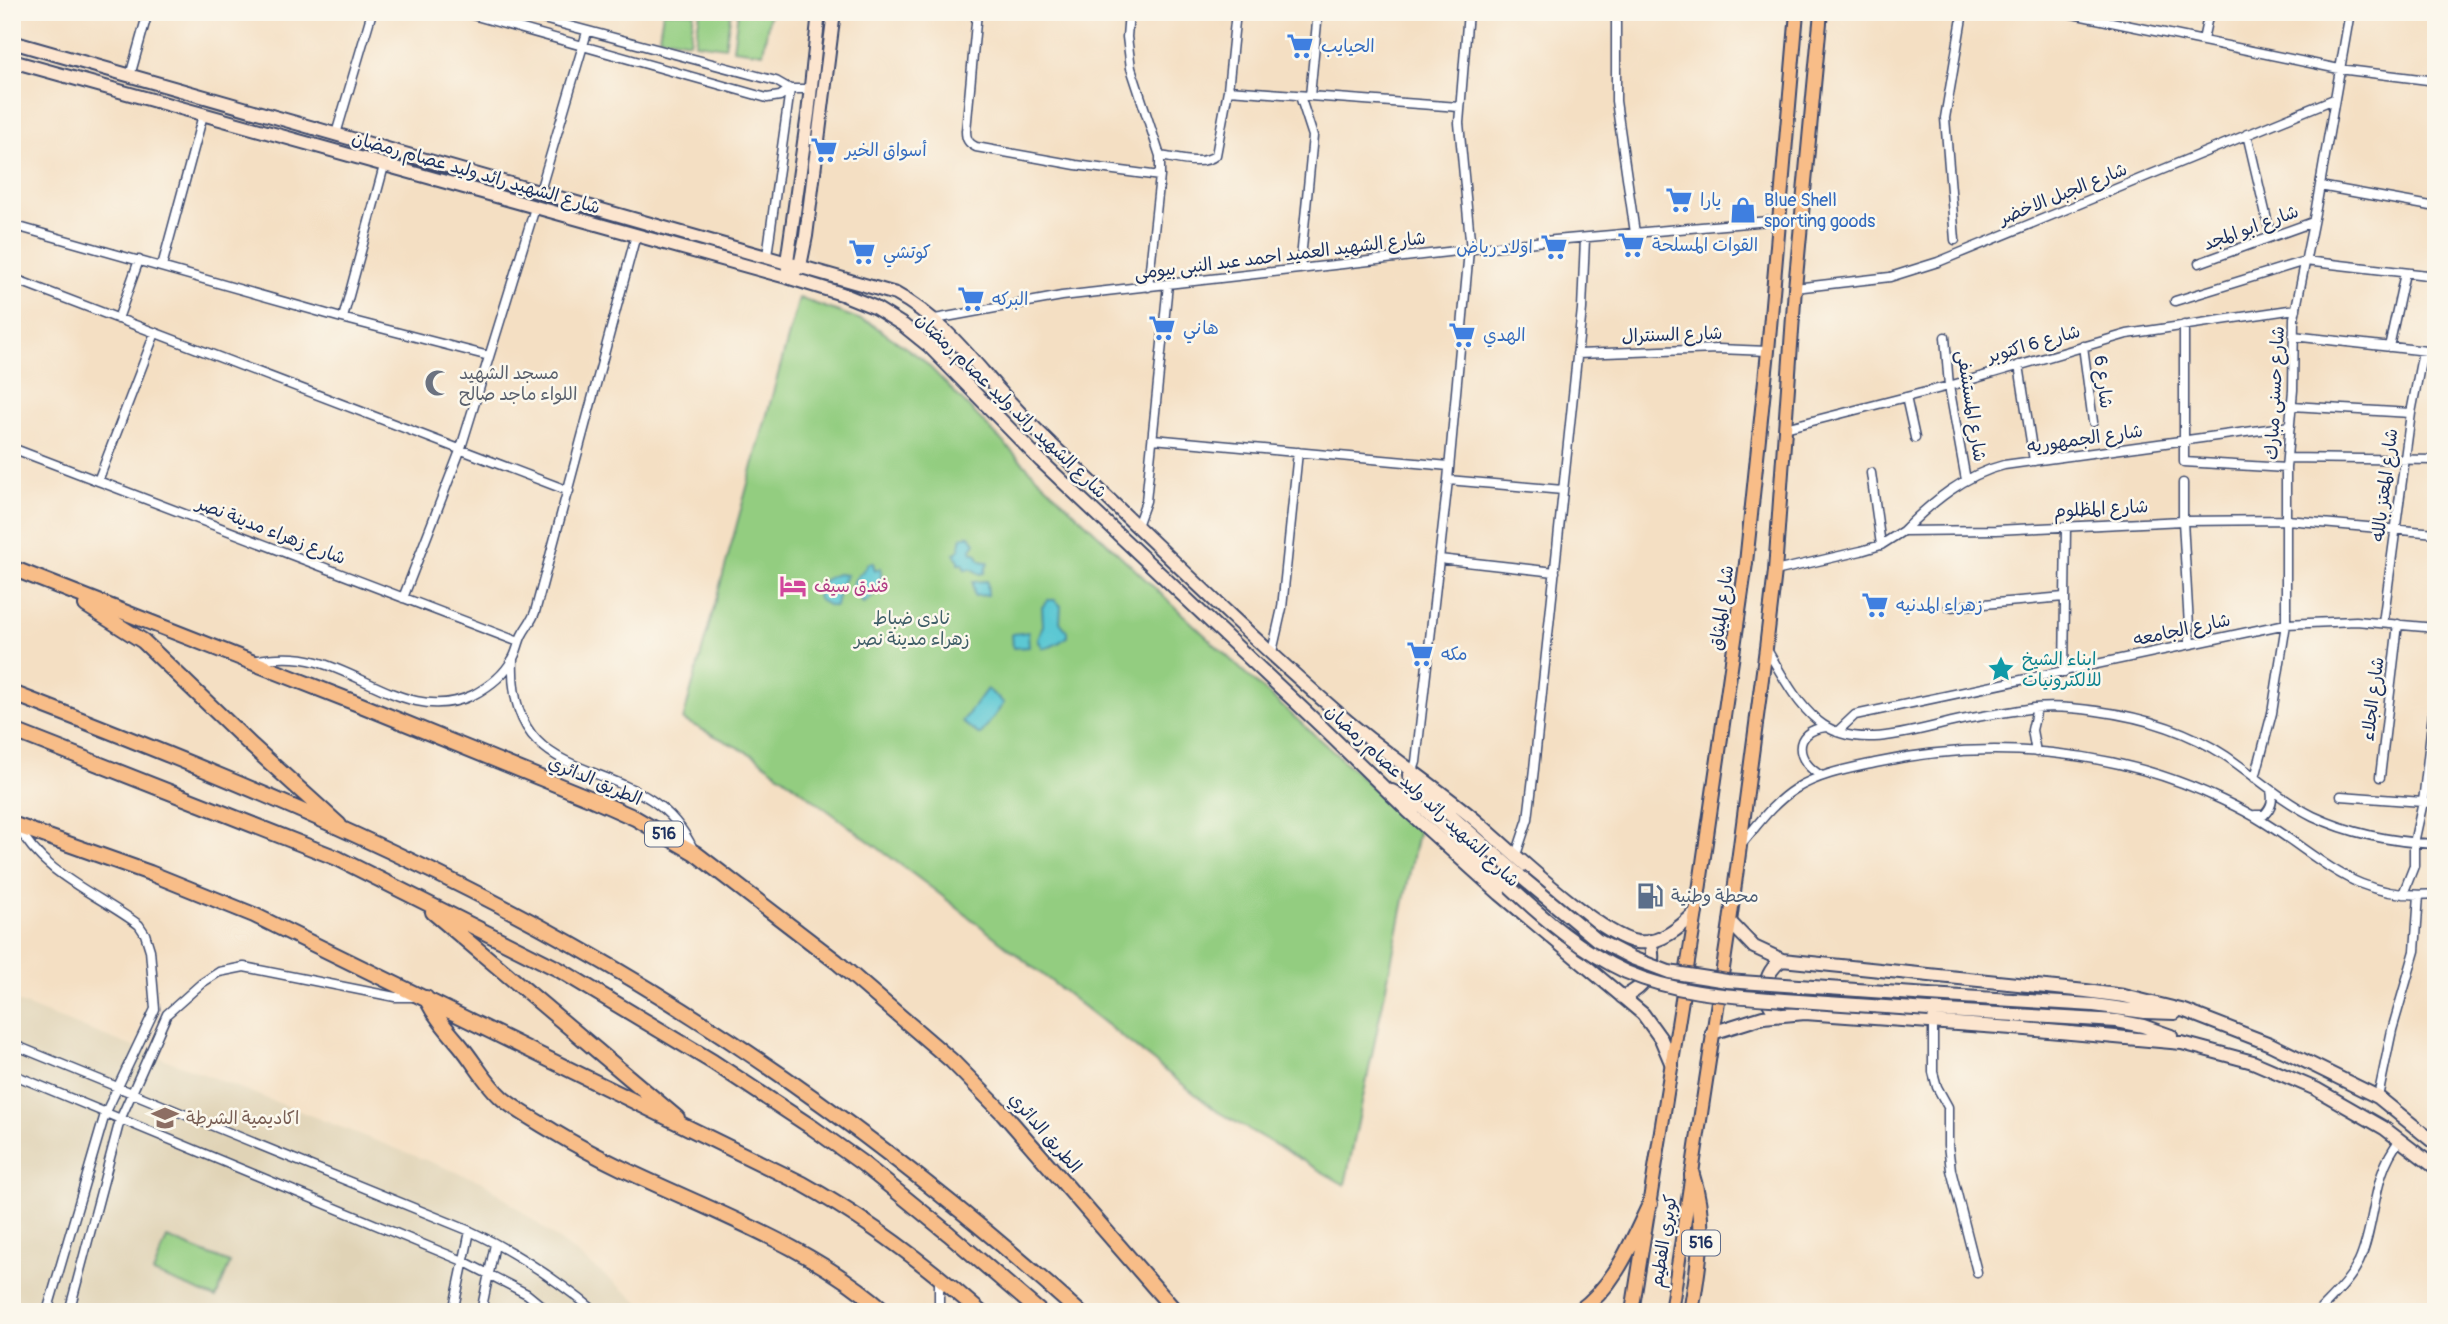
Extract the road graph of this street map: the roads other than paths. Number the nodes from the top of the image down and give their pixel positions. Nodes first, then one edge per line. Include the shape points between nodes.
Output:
1 (148, 12) edge
2 (372, 12) edge
3 (462, 12) edge
4 (517, 12) edge
5 (819, 12) edge
6 (834, 12) edge
7 (977, 12) edge
8 (1129, 12) edge
9 (1236, 12) edge
10 (1318, 12) edge
11 (1468, 12) edge
12 (1616, 12) edge
13 (1797, 12) edge
14 (1821, 12) edge
15 (1963, 12) edge
16 (2063, 12) edge
17 (2209, 12) edge
18 (2350, 12) edge
19 (2429, 12) edge
20 (2436, 14) edge
21 (587, 32) junction
22 (2203, 40) junction
23 (12, 42) edge
24 (582, 47) junction
25 (12, 61) edge
26 (2339, 69) junction
27 (130, 76) junction
28 (2436, 80) edge
29 (790, 89) junction
30 (811, 89) junction
31 (1228, 90) junction
32 (1300, 96) junction
33 (1310, 96) junction
34 (2334, 99) junction
35 (1459, 107) junction
36 (808, 114) junction
37 (203, 115) junction
38 (823, 116) junction
39 (337, 134) junction
40 (2247, 134) junction
41 (1160, 156) junction
42 (384, 166) junction
43 (1160, 176) junction
44 (2320, 186) junction
45 (540, 191) junction
46 (2436, 206) edge
47 (535, 208) junction
48 (1780, 220) junction
49 (2313, 222) junction
50 (12, 225) edge
51 (1635, 233) junction
52 (636, 235) junction
53 (2271, 237) junction
54 (1585, 239) junction
55 (1955, 240) dead end
56 (1470, 250) junction
57 (767, 256) junction
58 (139, 260) junction
59 (2305, 261) junction
60 (787, 262) junction
61 (2199, 263) dead end
62 (162, 266) junction
63 (800, 266) junction
64 (1300, 269) junction
65 (2405, 273) junction
66 (2436, 275) edge
67 (12, 278) edge
68 (790, 278) junction
69 (1168, 284) junction
70 (1148, 287) junction
71 (1795, 288) junction
72 (2175, 301) dead end
73 (2296, 309) junction
74 (343, 318) junction
75 (118, 319) junction
76 (934, 319) junction
77 (2184, 325) junction
78 (155, 332) junction
79 (916, 335) junction
80 (1945, 337) dead end
81 (2292, 337) junction
82 (2083, 346) junction
83 (2389, 347) junction
84 (1768, 351) junction
85 (2424, 351) junction
86 (2436, 352) edge
87 (1577, 354) junction
88 (489, 356) junction
89 (2019, 365) junction
90 (1949, 386) junction
91 (1906, 397) junction
92 (2292, 406) junction
93 (2411, 413) junction
94 (2093, 422) dead end
95 (2290, 426) junction
96 (1785, 428) junction
97 (1915, 438) dead end
98 (1153, 439) junction
99 (2185, 441) junction
100 (12, 449) edge
101 (460, 451) junction
102 (1298, 452) junction
103 (2287, 458) junction
104 (2405, 458) junction
105 (2436, 460) edge
106 (2034, 461) junction
107 (1449, 466) junction
108 (2286, 468) junction
109 (1871, 473) dead end
110 (1448, 480) junction
111 (1966, 480) junction
112 (98, 481) junction
113 (2183, 484) dead end
114 (1563, 490) junction
115 (569, 491) junction
116 (2287, 520) junction
117 (2182, 521) junction
118 (1137, 526) junction
119 (2066, 527) junction
120 (2395, 528) junction
121 (1903, 531) junction
122 (2436, 533) edge
123 (1881, 545) junction
124 (1439, 559) junction
125 (12, 568) edge
126 (1775, 571) junction
127 (1555, 572) junction
128 (53, 584) junction
129 (2064, 597) junction
130 (403, 598) junction
131 (1949, 607) dead end
132 (1237, 620) junction
133 (2383, 623) junction
134 (2286, 624) junction
135 (2398, 624) junction
136 (2436, 628) edge
137 (1225, 635) junction
138 (519, 642) junction
139 (2190, 644) junction
140 (1766, 648) junction
141 (1272, 652) junction
142 (513, 659) junction
143 (250, 661) junction
144 (2064, 673) junction
145 (2436, 687) edge
146 (12, 693) edge
147 (2038, 708) junction
148 (1826, 727) junction
149 (12, 730) edge
150 (1837, 732) junction
151 (2036, 752) junction
152 (1401, 762) junction
153 (1413, 771) junction
154 (1822, 776) junction
155 (2380, 777) dead end
156 (2255, 778) junction
157 (1385, 788) junction
158 (2271, 790) junction
159 (2340, 796) dead end
160 (2423, 802) junction
161 (2436, 803) edge
162 (2252, 816) junction
163 (15, 825) edge
164 (345, 831) junction
165 (2414, 843) junction
166 (1741, 844) junction
167 (2436, 844) edge
168 (695, 853) junction
169 (1516, 855) junction
170 (407, 892) junction
171 (2403, 894) junction
172 (2436, 894) edge
173 (2419, 895) junction
174 (1696, 912) junction
175 (1730, 922) junction
176 (1650, 941) junction
177 (1782, 960) junction
178 (1622, 997) junction
179 (425, 998) junction
180 (2185, 1011) junction
181 (1777, 1014) junction
182 (1931, 1016) junction
183 (1712, 1033) junction
184 (12, 1044) edge
185 (1672, 1067) junction
186 (12, 1074) edge
187 (118, 1088) junction
188 (132, 1094) junction
189 (2378, 1097) junction
190 (104, 1114) junction
191 (120, 1120) junction
192 (689, 1129) junction
193 (2400, 1140) junction
194 (2436, 1143) edge
195 (2436, 1168) edge
196 (1692, 1175) junction
197 (1650, 1205) junction
198 (470, 1231) junction
199 (495, 1244) junction
200 (463, 1261) junction
201 (1977, 1272) dead end
202 (489, 1273) junction
203 (1147, 1277) junction
204 (939, 1278) junction
205 (47, 1312) edge
206 (69, 1312) edge
207 (453, 1312) edge
208 (481, 1312) edge
209 (549, 1312) edge
210 (596, 1312) edge
211 (886, 1312) edge
212 (939, 1312) edge
213 (980, 1312) edge
214 (1040, 1312) edge
215 (1080, 1312) edge
216 (1176, 1312) edge
217 (1183, 1312) edge
218 (1578, 1312) edge
219 (1632, 1312) edge
220 (1671, 1312) edge
221 (1692, 1312) edge
222 (2318, 1312) edge

1 - 27 street
2 - 39 street
3 - 24 street
4 - 21 street
5 - 30 street
6 - 38 street
7 - 43 street via 965,131 970,144
8 - 41 street via 1131,68
9 - 31 street
10 - 33 street
11 - 35 street
12 - 51 street via 1616,101
13 - 48 main road, شارع الميثاق
14 - 71 main road
15 - 55 street via 1945,118
16 - 22 street
17 - 22 street
18 - 26 street, شارع حسنى مبارك
19 - 20 street
21 - 24 street
21 - 29 street via 776,81
22 - 26 street
23 - 27 street, شارع الشهيد رائد وليد عصام رمضان
24 - 29 street via 767,98
24 - 45 street
25 - 37 street, شارع الشهيد رائد وليد عصام رمضان
26 - 28 street
26 - 34 street, شارع حسنى مبارك
27 - 39 street, شارع الشهيد رائد وليد عصام رمضان
29 - 30 street
29 - 57 street
30 - 36 street
31 - 32 street
31 - 41 street via 1216,155 1203,161
32 - 33 street
32 - 64 street via 1313,136
33 - 35 street
34 - 40 street, شارع الجبل الاخضر
34 - 44 street, شارع حسنى مبارك
35 - 56 street
36 - 38 street
36 - 60 street
37 - 42 street, شارع الشهيد رائد وليد عصام رمضان
37 - 62 street
38 - 63 street
39 - 45 street, شارع الشهيد رائد وليد عصام رمضان
40 - 53 street
40 - 71 street, شارع الجبل الاخضر via 1906,273
41 - 43 street
42 - 47 street, شارع الشهيد رائد وليد عصام رمضان
42 - 74 street
43 - 70 street
44 - 46 street
44 - 49 street, شارع حسنى مبارك
45 - 57 street, شارع الشهيد رائد وليد عصام رمضان
47 - 52 street, شارع الشهيد رائد وليد عصام رمضان
47 - 88 street
48 - 51 street, شارع الشهيد العميد احمد عبد النبى بيومى
48 - 84 main road, شارع الميثاق
49 - 53 street, شارع ابو المجد
49 - 59 street, شارع حسنى مبارك
50 - 58 street
51 - 54 street, شارع الشهيد العميد احمد عبد النبى بيومى
52 - 68 street, شارع الشهيد رائد وليد عصام رمضان
52 - 115 street
53 - 61 street, شارع ابو المجد
54 - 56 street, شارع الشهيد العميد احمد عبد النبى بيومى
54 - 87 street
56 - 64 street, شارع الشهيد العميد احمد عبد النبى بيومى
56 - 107 street
57 - 60 street, شارع الشهيد رائد وليد عصام رمضان
58 - 62 street
58 - 75 street
59 - 65 street
59 - 72 street
59 - 73 street, شارع حسنى مبارك
60 - 63 street, شارع الشهيد رائد وليد عصام رمضان
60 - 68 street
62 - 74 street
63 - 68 street
63 - 76 street, شارع الشهيد رائد وليد عصام رمضان via 881,288
64 - 69 street, شارع الشهيد العميد احمد عبد النبى بيومى
65 - 66 street
65 - 83 street
67 - 75 street
68 - 79 street, شارع الشهيد رائد وليد عصام رمضان via 858,300
69 - 70 street, شارع الشهيد العميد احمد عبد النبى بيومى
69 - 98 street
70 - 76 street, شارع الشهيد العميد احمد عبد النبى بيومى via 1062,296
71 - 96 main road
73 - 77 street, شارع 6 اكتوبر
73 - 81 street, شارع حسنى مبارك
74 - 88 street
75 - 78 street
76 - 79 street
76 - 118 street, شارع الشهيد رائد وليد عصام رمضان via 1014,407
77 - 82 street, شارع 6 اكتوبر
77 - 99 street
78 - 101 street
78 - 112 street
79 - 137 street, شارع الشهيد رائد وليد عصام رمضان
80 - 90 street, شارع المستشفى
81 - 83 street
81 - 92 street, شارع حسنى مبارك
82 - 89 street, شارع 6 اكتوبر
82 - 94 street, شارع 6
83 - 85 street
84 - 87 street, شارع السنترال
84 - 174 main road, شارع الميثاق via 1742,599
85 - 86 street
85 - 93 street, شارع المعتز بالله
87 - 114 street
88 - 101 street
89 - 90 street, شارع 6 اكتوبر
89 - 106 street
90 - 91 street, شارع 6 اكتوبر
90 - 111 street, شارع المستشفى
91 - 96 street, شارع 6 اكتوبر
91 - 97 street
92 - 93 street
92 - 95 street, شارع حسنى مبارك
93 - 104 street, شارع المعتز بالله
95 - 99 street, شارع الجمهوريه
95 - 103 street, شارع حسنى مبارك
96 - 126 main road
98 - 102 street
98 - 118 street via 1145,507
99 - 106 street, شارع الجمهوريه
99 - 108 street via 2184,462
100 - 112 street, شارع زهراء مدينة نصر
101 - 115 street
101 - 130 street
102 - 107 street
102 - 141 street via 1282,608
103 - 104 street
103 - 108 street, شارع حسنى مبارك
104 - 105 street
104 - 120 street, شارع المعتز بالله
106 - 111 street, شارع الجمهوريه via 1984,470
107 - 110 street
108 - 116 street, شارع حسنى مبارك
109 - 123 street
110 - 114 street
110 - 124 street
111 - 121 street, شارع الجمهوريه
112 - 130 street, شارع زهراء مدينة نصر
113 - 117 street
114 - 127 street
115 - 138 street via 535,612
116 - 117 street, شارع المظلوم
116 - 120 street, شارع المظلوم
116 - 134 street, شارع حسنى مبارك
117 - 119 street, شارع المظلوم
117 - 139 street
118 - 132 street, شارع الشهيد رائد وليد عصام رمضان
119 - 121 street, شارع المظلوم
119 - 129 street
120 - 122 street, شارع المظلوم
120 - 133 street, شارع المعتز بالله
121 - 123 street
123 - 126 street
124 - 127 street
124 - 153 street
125 - 128 highway, الطريق الدائري / 516
126 - 140 main road
127 - 169 street via 1528,819
128 - 143 highway, الطريق الدائري / 516
128 - 164 highway via 143,641
129 - 131 street
129 - 144 street
130 - 138 street, شارع زهراء مدينة نصر
132 - 137 street
132 - 141 street, شارع الشهيد رائد وليد عصام رمضان
133 - 134 street, شارع الجامعه
133 - 135 street, شارع الجامعه
134 - 139 street, شارع الجامعه
134 - 156 street, شارع حسنى مبارك via 2272,713
135 - 136 street, شارع الجامعه
135 - 155 street, شارع الجلاء
137 - 157 street, شارع الشهيد رائد وليد عصام رمضان
138 - 142 street
139 - 144 street, شارع الجامعه
140 - 148 street via 1802,705
140 - 166 main road
141 - 152 street, شارع الشهيد رائد وليد عصام رمضان via 1341,716
142 - 143 street via 498,678 478,692 436,704 404,699 315,662 289,658
142 - 168 street via 516,705 536,740 560,759 650,797 679,825
143 - 168 highway, الطريق الدائري / 516 via 592,799
144 - 150 street, شارع الجامعه via 1855,715
145 - 160 street
146 - 164 highway via 172,754
147 - 150 street via 1894,734 1858,737
147 - 151 street via 2032,730
147 - 156 street via 2095,710 2153,723 2208,745
148 - 150 street
148 - 154 street via 1809,732 1801,748 1806,765
149 - 170 highway via 337,858
151 - 154 street via 1931,754
151 - 162 street via 2134,767
152 - 153 street, شارع الشهيد رائد وليد عصام رمضان
152 - 180 street, bridge via 1425,793 1597,940 1669,972 1727,981 2094,1004 2158,1013
153 - 169 street, شارع الشهيد رائد وليد عصام رمضان
154 - 166 street via 1779,800
156 - 158 street
157 - 178 street, شارع الشهيد رائد وليد عصام رمضان
157 - 182 street, bridge via 1423,808 1574,942 1625,971 1692,992
158 - 162 street via 2270,809
158 - 165 street via 2333,824
159 - 160 street
160 - 161 street
160 - 165 street
162 - 171 street via 2340,875 2366,887
163 - 179 highway via 254,915
163 - 187 street via 46,863 145,934 155,1009
164 - 215 highway via 574,945 711,1027 886,1151
165 - 167 street
165 - 171 street via 2414,866
166 - 175 main road
168 - 203 highway, الطريق الدائري / 516 via 837,962 952,1061
169 - 176 street, شارع الشهيد رائد وليد عصام رمضان via 1605,927 1630,940
170 - 192 highway
170 - 214 highway via 558,969 763,1094 862,1163
171 - 173 street
172 - 173 street
173 - 189 street via 2415,951
174 - 176 street via 1674,931
174 - 185 main road, شارع الميثاق
175 - 177 street via 1754,947
175 - 183 main road
176 - 178 street via 1653,960 1649,973 1636,991
177 - 180 street via 2086,991
177 - 181 street via 1772,969 1765,988
178 - 185 street, شارع الشهيد رائد وليد عصام رمضان via 1656,1030
179 - 188 street via 403,998 244,967 225,969 167,1014
179 - 192 highway
179 - 211 highway via 484,1079 513,1107 583,1150 831,1270
180 - 189 street via 2270,1044
181 - 182 street
181 - 183 street
182 - 193 street via 2117,1021 2157,1031 2285,1075 2336,1099
182 - 201 street via 1933,1072 1948,1107 1949,1157
183 - 196 main road
184 - 187 street
185 - 197 main road, شارع الميثاق
186 - 190 street
187 - 188 street
187 - 190 street
188 - 191 street
188 - 198 street
189 - 194 street
190 - 191 street
190 - 205 street
191 - 200 street
191 - 206 street
192 - 204 highway via 829,1198
193 - 195 street
193 - 222 street via 2382,1170 2360,1260
196 - 220 main road, كوبري الفطيم
196 - 221 highway, 516 via 1702,1226
197 - 218 highway via 1614,1276
197 - 219 main road, كوبري الفطيم
198 - 199 street
198 - 200 street
199 - 202 street
199 - 210 street via 565,1286
200 - 202 street
200 - 207 street
202 - 208 street
202 - 209 street
203 - 216 highway, الطريق الدائري / 516
203 - 217 highway, 516
204 - 212 street
204 - 213 highway

